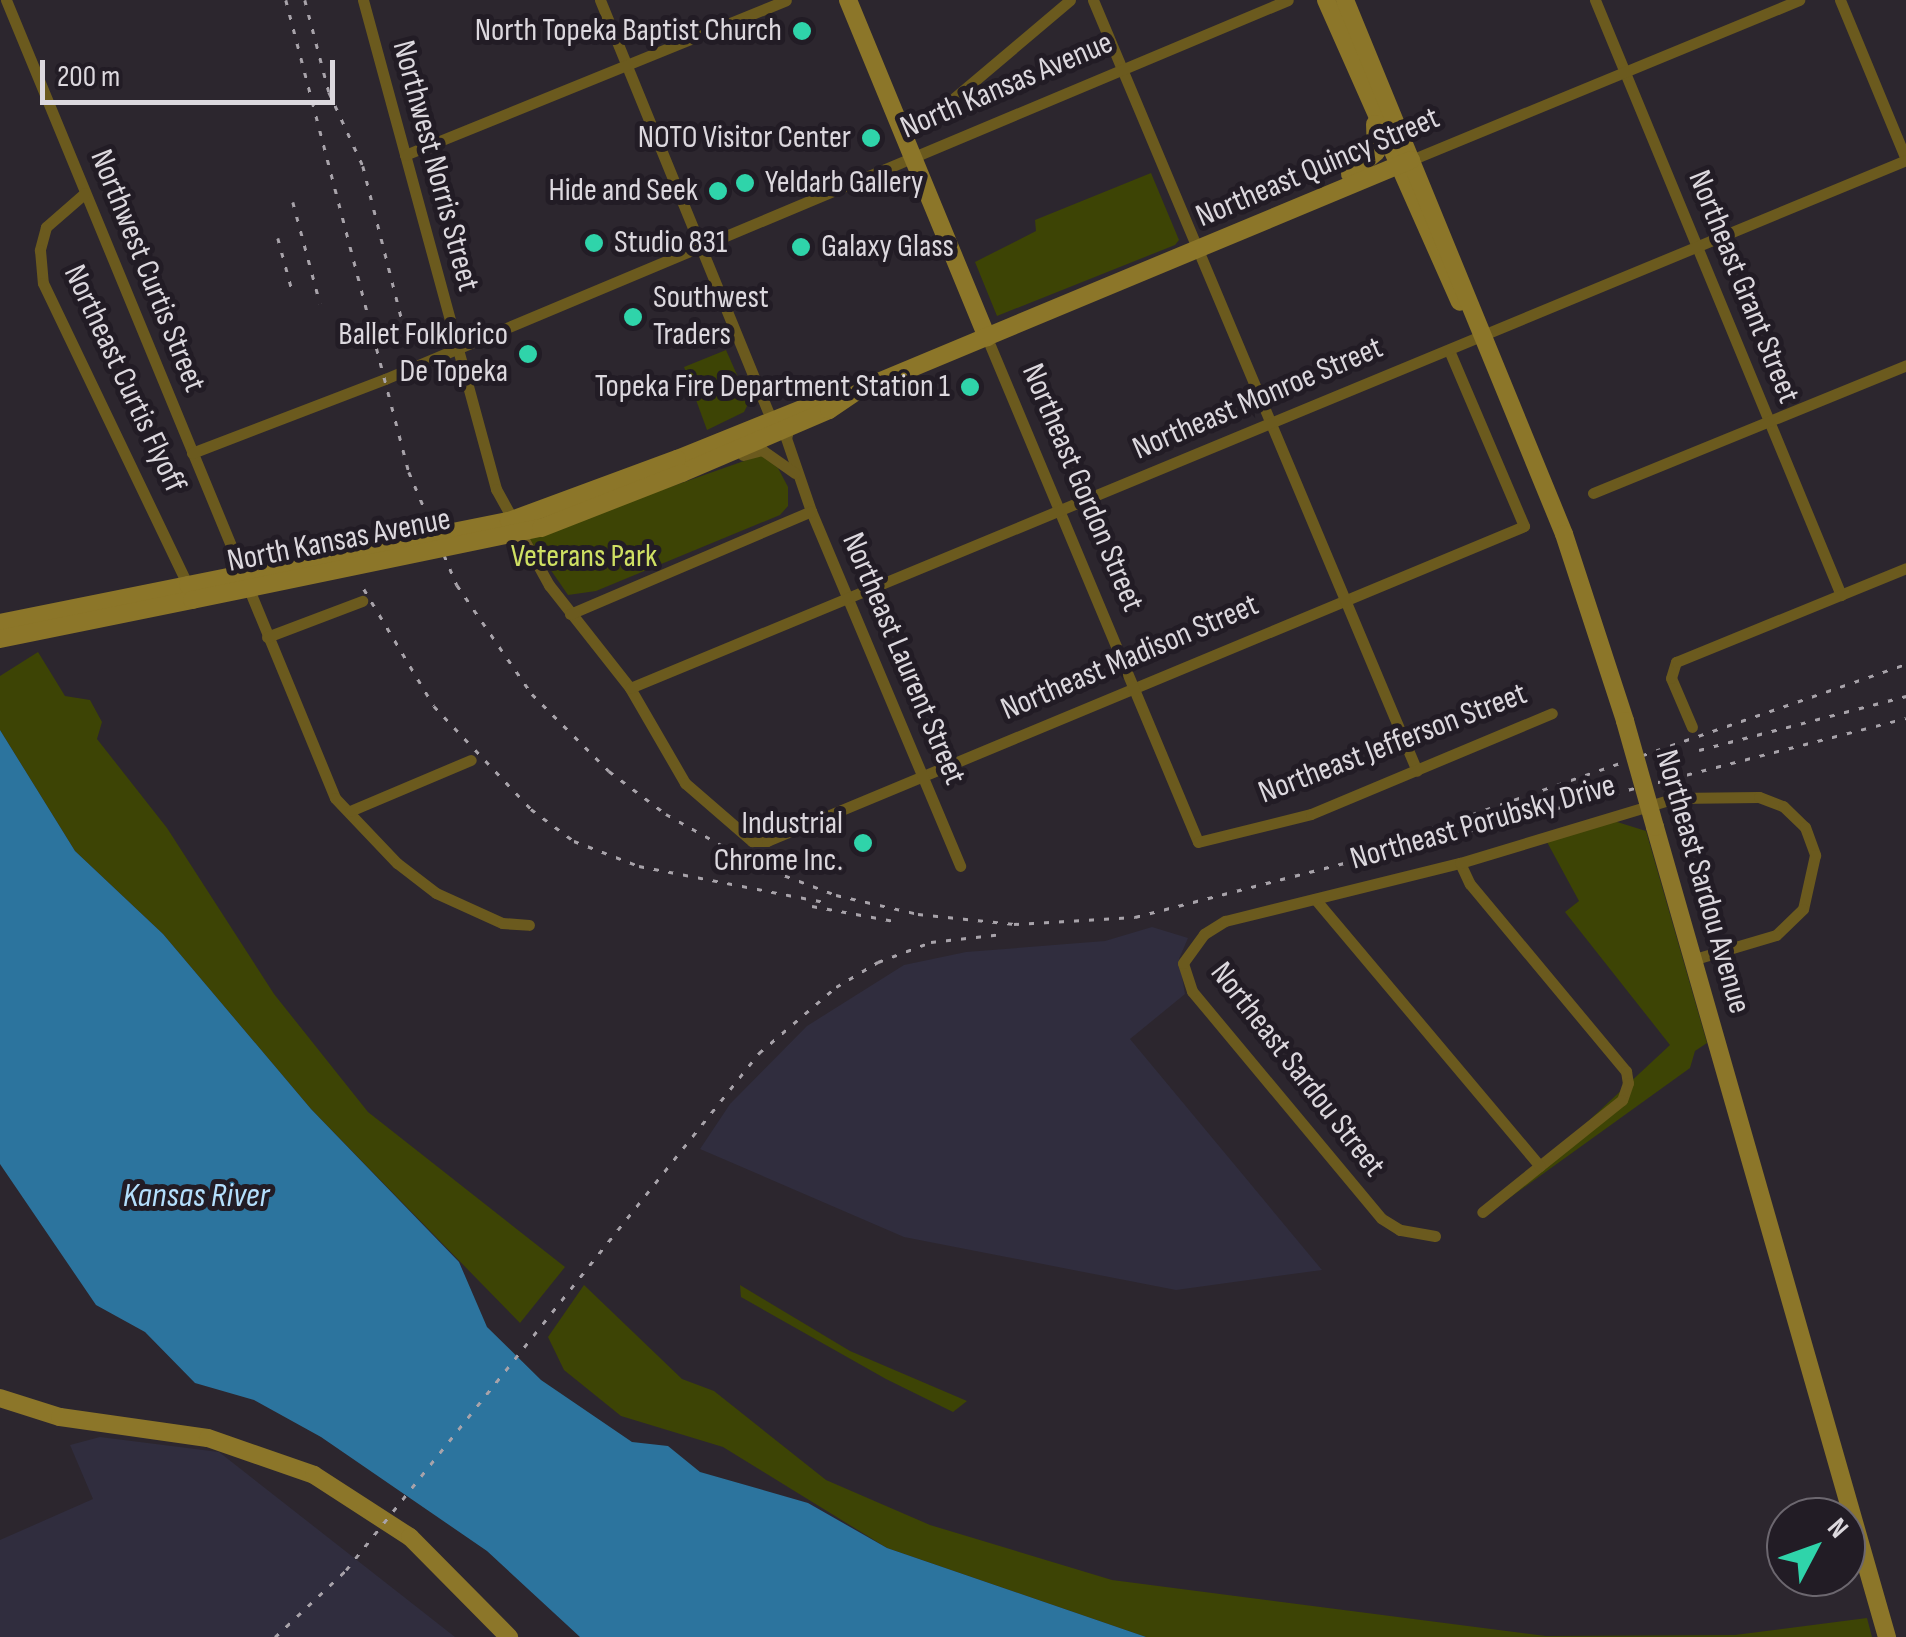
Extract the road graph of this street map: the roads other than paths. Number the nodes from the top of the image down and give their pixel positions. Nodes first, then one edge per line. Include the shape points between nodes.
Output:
1 (6, 0) edge
2 (363, 0) edge
3 (600, 0) edge
4 (786, 0) edge
5 (848, 0) edge
6 (1070, 0) edge
7 (1093, 0) edge
8 (1288, 0) edge
9 (1326, 0) edge
10 (1345, 0) edge
11 (1595, 0) edge
12 (1799, 0) edge
13 (1840, 0) edge
14 (628, 66) junction
15 (1123, 70) junction
16 (1626, 73) junction
17 (1360, 80) junction
18 (934, 115) dead end
19 (404, 155) junction
20 (914, 156) junction
21 (1906, 160) edge
22 (1404, 162) junction
23 (85, 193) junction
24 (1300, 207) junction
25 (703, 246) junction
26 (1699, 246) junction
27 (1199, 250) junction
28 (1481, 336) junction
29 (987, 338) junction
30 (454, 346) junction
31 (1449, 350) junction
32 (1906, 365) edge
33 (1768, 421) junction
34 (780, 424) junction
35 (1272, 424) junction
36 (192, 452) junction
37 (683, 467) junction
38 (796, 474) junction
39 (1593, 493) dead end
40 (810, 510) junction
41 (1060, 511) junction
42 (1906, 568) edge
43 (190, 593) junction
44 (1841, 595) junction
45 (1344, 598) junction
46 (850, 601) junction
47 (362, 602) dead end
48 (570, 614) junction
49 (0, 622) edge
50 (267, 637) junction
51 (0, 638) edge
52 (1132, 686) junction
53 (630, 688) junction
54 (1552, 713) dead end
55 (1692, 726) dead end
56 (471, 760) dead end
57 (1418, 771) junction
58 (922, 775) junction
59 (350, 811) junction
60 (758, 842) joint
61 (1198, 842) joint
62 (1460, 863) junction
63 (960, 866) dead end
64 (1315, 899) junction
65 (529, 924) dead end
66 (1204, 934) joint
67 (1696, 959) junction
68 (1540, 1166) junction
69 (1482, 1212) dead end
70 (1435, 1236) dead end
71 (0, 1398) edge
72 (508, 1637) edge
73 (1887, 1637) edge

1 - 23 street, Northwest Curtis Street
2 - 19 street, Northwest Norris Street
3 - 14 street, Northeast Laurent Street
4 - 14 street
5 - 20 main road, Northeast Gordon Street
6 - 18 street
7 - 15 street
8 - 15 street, North Kansas Avenue
9 - 17 main road
10 - 22 main road
11 - 16 street, Northeast Grant Street
12 - 16 street, Northeast Quincy Street
13 - 21 street
14 - 19 street
14 - 25 street, Northeast Laurent Street
15 - 20 street, North Kansas Avenue
15 - 27 street
16 - 22 street, Northeast Quincy Street
16 - 26 street, Northeast Grant Street
17 - 22 main road
17 - 24 main road via 1377,130 1376,152
19 - 30 street, Northwest Norris Street
20 - 25 street, North Kansas Avenue
20 - 29 main road, Northeast Gordon Street
21 - 26 street, Northeast Monroe Street
22 - 24 main road, Northeast Quincy Street
22 - 28 main road, Northeast Sardou Avenue
23 - 36 street, Northwest Curtis Street
23 - 43 street, Northeast Curtis Flyoff via 46,228 43,283
24 - 27 main road, Northeast Quincy Street
25 - 30 street, North Kansas Avenue
25 - 34 street, Northeast Laurent Street
26 - 28 street, Northeast Monroe Street
26 - 33 street, Northeast Grant Street
27 - 29 main road, Northeast Quincy Street
27 - 35 street
28 - 31 street, Northeast Monroe Street
28 - 67 main road, Northeast Sardou Avenue, bridge via 1564,534
29 - 34 main road, Northeast Quincy Street
29 - 41 street, Northeast Gordon Street
30 - 36 street, North Kansas Avenue
30 - 48 street, Northwest Norris Street via 496,489
31 - 35 street, Northeast Monroe Street
31 - 45 street, Northeast Madison Street via 1524,526
32 - 33 street
33 - 39 street
33 - 44 street, Northeast Grant Street
34 - 37 main road, Northeast Quincy Street
34 - 38 street, Northeast Laurent Street
35 - 41 street, Northeast Monroe Street
35 - 45 street
36 - 50 street, Northwest Curtis Street
37 - 38 street via 762,450
37 - 43 main road, North Kansas Avenue, bridge via 510,520
38 - 40 street, Northeast Laurent Street
40 - 46 street, Northeast Laurent Street
40 - 48 street
41 - 46 street, Northeast Monroe Street
41 - 52 street, Northeast Gordon Street
42 - 44 street
43 - 49 main road, North Kansas Avenue
43 - 51 main road, North Kansas Avenue
44 - 55 street via 1676,662 1671,678
45 - 52 street, Northeast Madison Street
45 - 57 street
46 - 53 street, Northeast Monroe Street
46 - 58 street, Northeast Laurent Street
47 - 50 street
48 - 53 street, Northwest Norris Street
50 - 59 street, Northwest Curtis Street via 335,798
52 - 58 street, Northeast Madison Street
52 - 61 street, Northeast Gordon Street
53 - 60 street, Northwest Norris Street via 684,783 744,838
54 - 57 street, Northeast Jefferson Street
56 - 59 street
57 - 61 street, Northeast Jefferson Street via 1297,818
58 - 60 street, Northeast Madison Street
58 - 63 street, Northeast Laurent Street
59 - 65 street, Northwest Curtis Street via 436,894 502,923
62 - 64 street, Northeast Porubsky Drive
62 - 67 street, Northeast Porubsky Drive via 1674,798 1760,796 1783,806 1805,827 1815,855 1803,909 1776,935
62 - 68 street via 1470,884 1626,1072 1628,1089
64 - 66 street, Northeast Porubsky Drive via 1224,921
64 - 68 street
66 - 70 street, Northeast Sardou Street via 1183,963 1192,992 1380,1218 1400,1230
67 - 73 main road, Northeast Sardou Avenue
68 - 69 street
71 - 72 main road via 60,1417 227,1444 314,1475 432,1556

